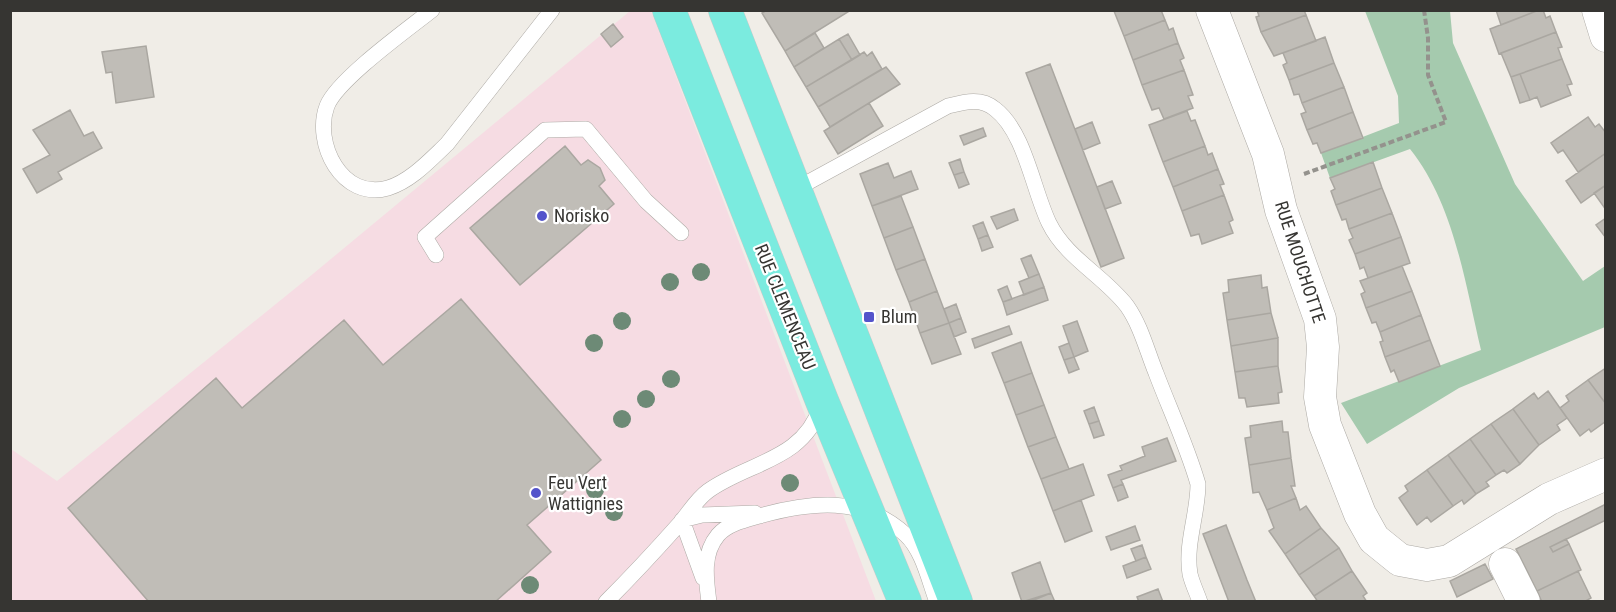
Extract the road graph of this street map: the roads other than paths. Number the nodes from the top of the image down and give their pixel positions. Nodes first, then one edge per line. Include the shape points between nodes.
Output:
1 (432, 10) edge
2 (552, 10) edge
3 (669, 10) edge
4 (725, 10) edge
5 (1212, 10) edge
6 (1598, 10) edge
7 (1605, 36) edge
8 (794, 189) junction
9 (681, 233) dead end
10 (436, 255) dead end
11 (822, 401) junction
12 (1605, 474) edge
13 (773, 512) junction
14 (869, 513) junction
15 (682, 520) junction
16 (1505, 564) dead end
17 (708, 595) edge
18 (606, 602) edge
19 (905, 602) edge
20 (937, 602) edge
21 (956, 602) edge
22 (1200, 602) edge
23 (1524, 602) edge

1 - 2 lane via 342,85 327,106 322,130 324,144 340,172 359,187 393,186 447,144
3 - 11 main road, RUE CLEMENCEAU
4 - 8 main road
5 - 12 street, RUE MOUCHOTTE via 1268,154 1281,210 1320,318 1320,397 1325,425 1367,529 1383,548 1400,560 1416,564 1449,561 1549,499
6 - 7 street
8 - 21 main road
8 - 22 lane via 948,106 966,101 995,108 1016,137 1050,225 1136,321 1198,484 1189,553 1191,576
9 - 10 lane via 646,201 586,129 545,130 425,237
11 - 14 main road, RUE CLEMENCEAU
11 - 15 lane via 805,437 770,462 709,490
13 - 14 lane via 800,505 840,504
13 - 15 lane via 702,515
13 - 17 lane via 729,527 718,536 705,567
14 - 19 main road, RUE CLEMENCEAU
14 - 20 lane via 892,525 913,543
15 - 17 lane
15 - 18 lane
16 - 23 street

